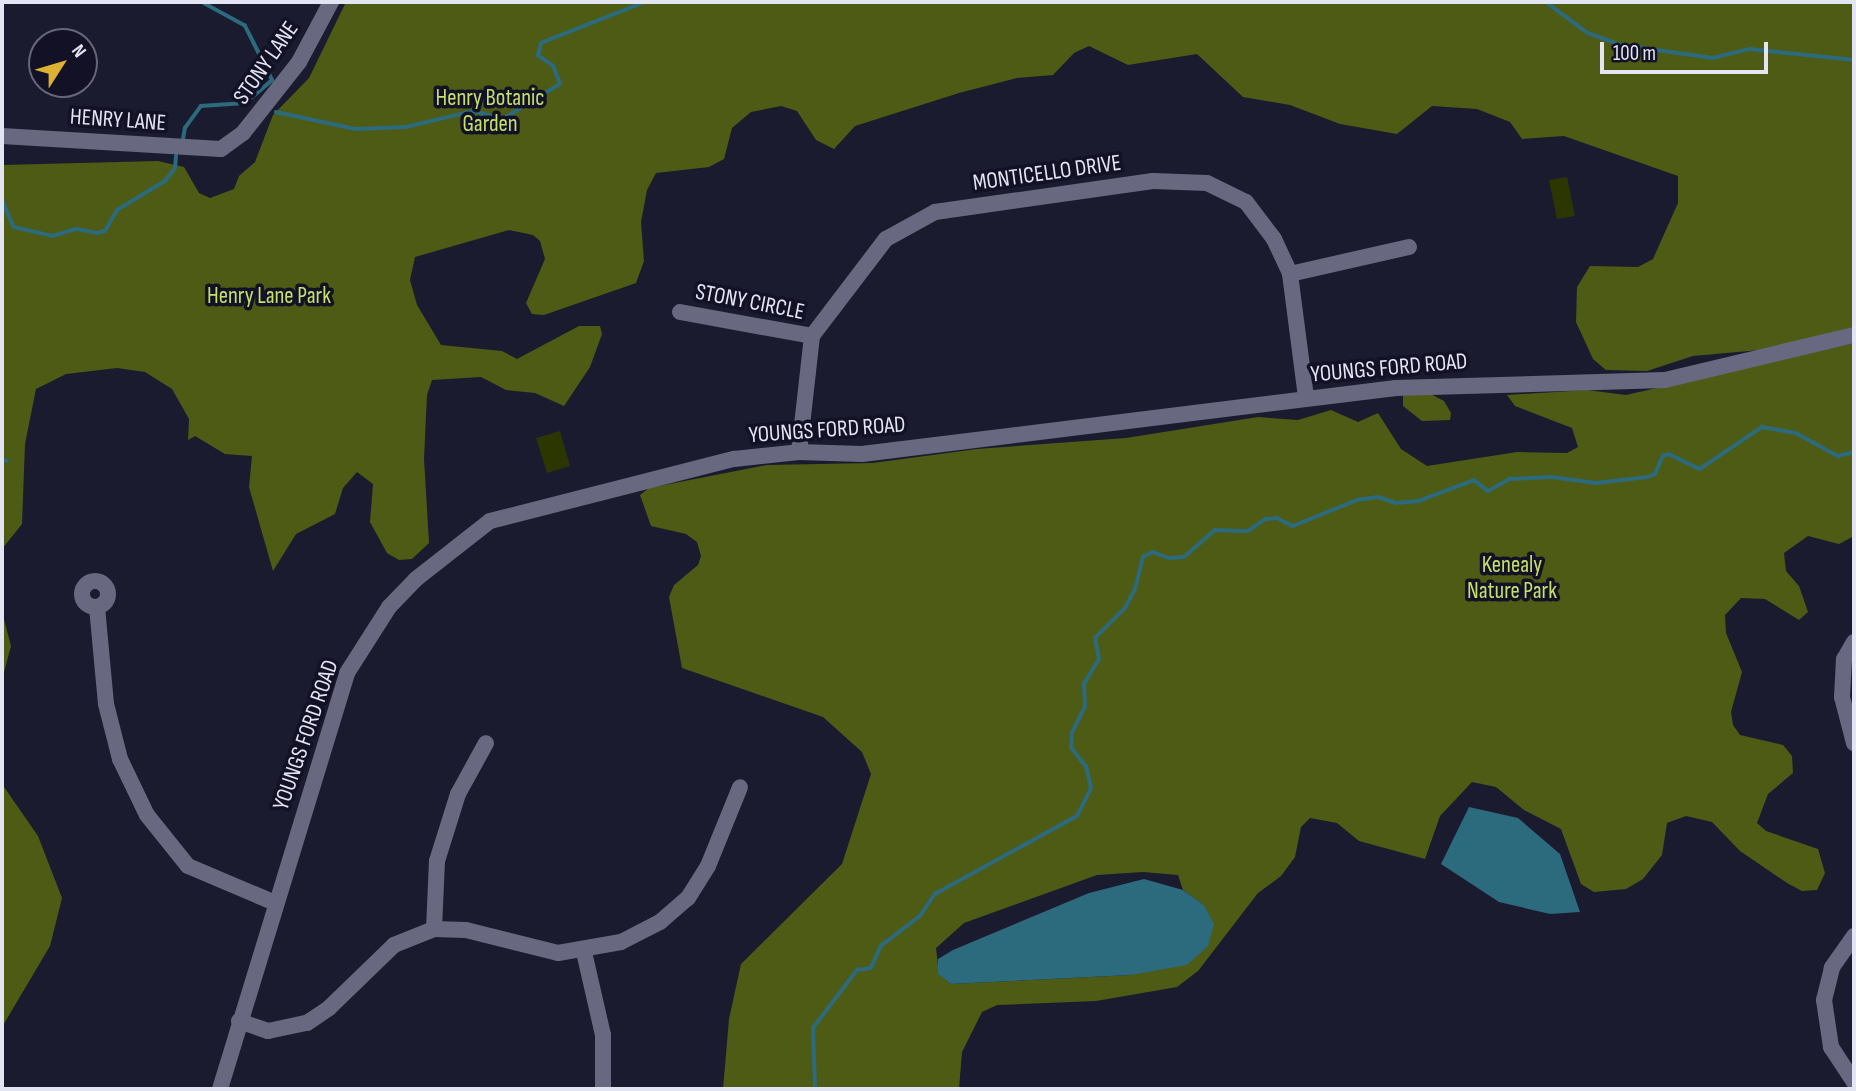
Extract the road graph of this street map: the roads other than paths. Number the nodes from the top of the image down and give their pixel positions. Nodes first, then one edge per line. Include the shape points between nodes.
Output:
1 (331, 2) edge
2 (2, 136) edge
3 (229, 145) joint
4 (1409, 247) dead end
5 (1290, 274) junction
6 (680, 312) dead end
7 (1854, 335) edge
8 (812, 337) junction
9 (1306, 398) junction
10 (799, 452) junction
11 (97, 607) dead end
12 (1854, 642) edge
13 (486, 743) dead end
14 (1854, 743) edge
15 (740, 788) dead end
16 (275, 903) junction
17 (434, 929) junction
18 (1854, 936) edge
19 (584, 952) junction
20 (239, 1021) junction
21 (1854, 1082) edge
22 (219, 1089) edge
23 (603, 1089) edge

1 - 3 street, STONY LANE via 299,62
2 - 3 street, HENRY LANE via 209,151
4 - 5 street
5 - 8 street, MONTICELLO DRIVE via 1274,239 1246,202 1207,183 1153,181 935,212 886,239
5 - 9 street, MONTICELLO DRIVE
6 - 8 street, STONY CIRCLE
7 - 9 street, YOUNGS FORD ROAD via 1665,380 1475,383
8 - 10 street
9 - 10 street, YOUNGS FORD ROAD via 1107,427 955,440 862,454
10 - 16 street, YOUNGS FORD ROAD via 734,459 508,514 473,531 428,566 389,607 347,673
11 - 16 street via 106,704 120,759 147,816 188,866
12 - 14 street via 1844,659 1842,697
13 - 17 street via 458,794 437,861
15 - 19 street via 708,866 688,898 660,922 621,942
16 - 20 street, YOUNGS FORD ROAD
17 - 19 street via 466,930 530,949
17 - 20 street via 394,945 329,1008 307,1023 268,1031
18 - 21 street via 1832,968 1824,1008 1831,1047
19 - 23 street via 603,1035
20 - 22 street, YOUNGS FORD ROAD

